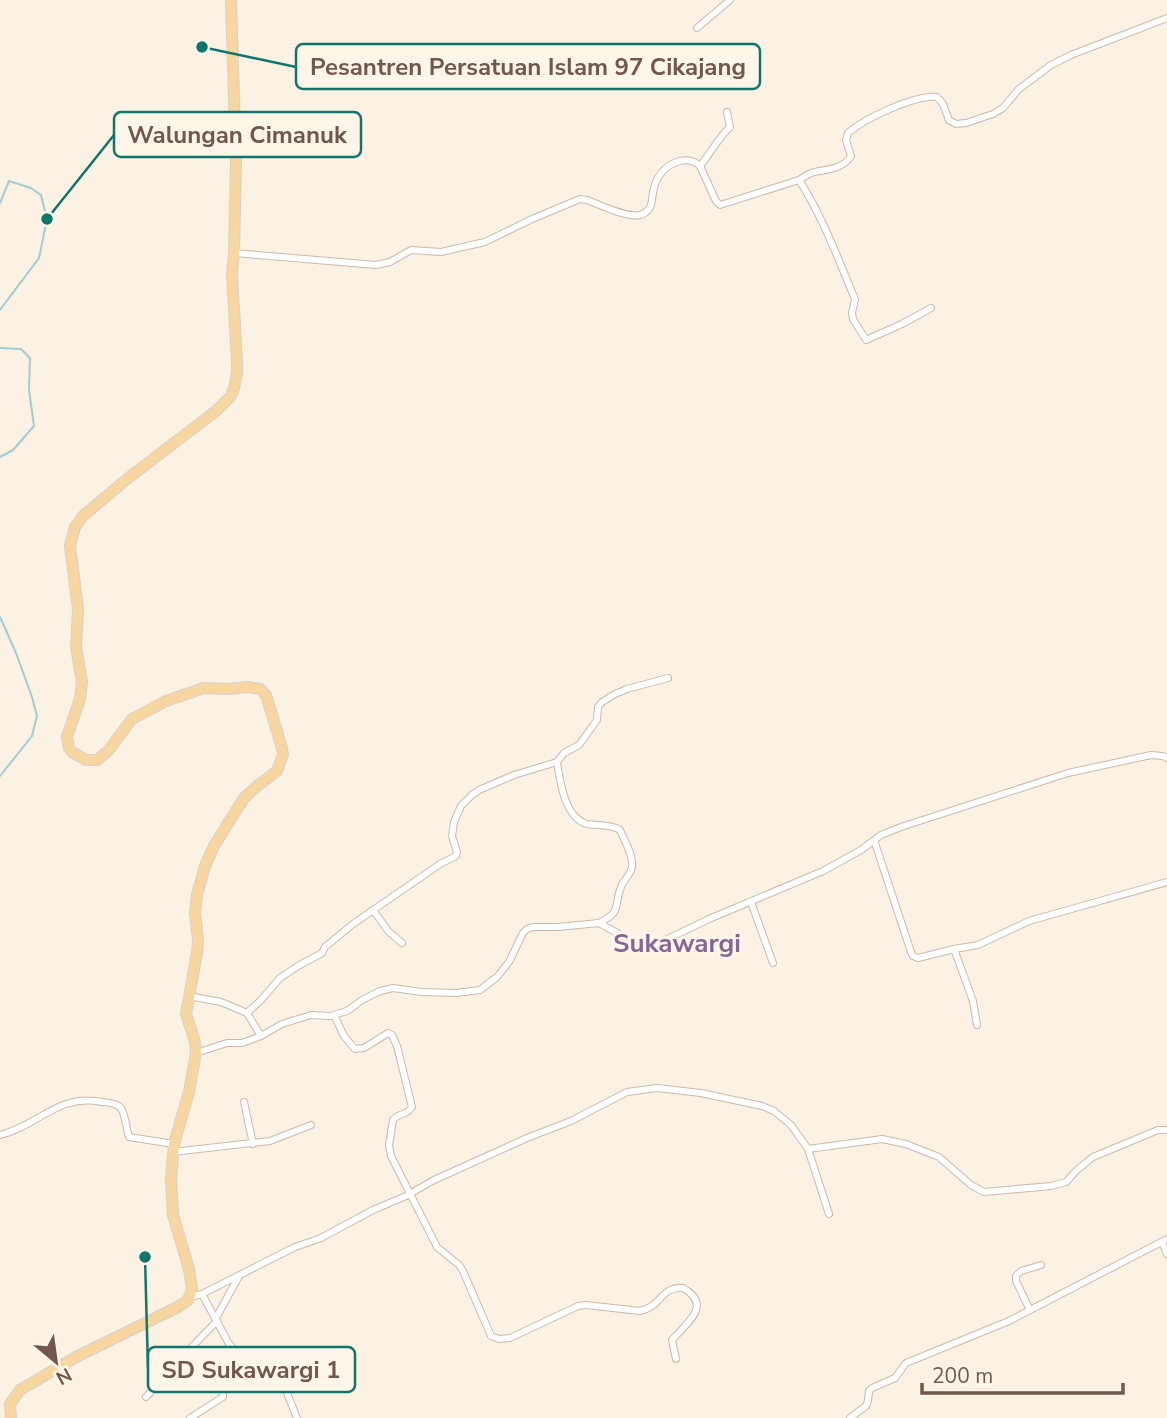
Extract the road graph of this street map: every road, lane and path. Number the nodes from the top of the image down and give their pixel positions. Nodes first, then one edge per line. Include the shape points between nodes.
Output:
1 (231, 0) edge
2 (730, 0) edge
3 (1167, 18) edge
4 (698, 28) dead end
5 (727, 112) dead end
6 (700, 166) junction
7 (799, 180) junction
8 (234, 253) junction
9 (931, 308) dead end
10 (668, 678) dead end
11 (1167, 758) edge
12 (557, 762) junction
13 (874, 840) junction
14 (1167, 882) edge
15 (751, 902) junction
16 (373, 911) junction
17 (599, 923) junction
18 (402, 943) dead end
19 (954, 949) junction
20 (773, 963) dead end
21 (189, 996) junction
22 (247, 1013) junction
23 (334, 1014) junction
24 (977, 1025) dead end
25 (261, 1036) junction
26 (196, 1053) junction
27 (244, 1102) dead end
28 (311, 1125) dead end
29 (1167, 1130) edge
30 (0, 1135) edge
31 (253, 1143) junction
32 (174, 1148) junction
33 (808, 1149) junction
34 (410, 1194) junction
35 (829, 1214) dead end
36 (1164, 1240) edge
37 (1167, 1254) edge
38 (1041, 1265) dead end
39 (240, 1274) junction
40 (202, 1294) junction
41 (190, 1297) junction
42 (1030, 1310) junction
43 (216, 1320) junction
44 (233, 1349) junction
45 (676, 1359) dead end
46 (146, 1397) dead end
47 (5, 1406) edge
48 (195, 1417) edge
49 (11, 1418) edge
50 (297, 1418) edge
51 (850, 1418) edge

1 - 8 main road
2 - 4 street
3 - 7 street via 1051,65 1003,108 966,124 949,120 937,97 883,112 848,133 851,151 846,162
5 - 6 street via 730,127
6 - 7 street via 720,205
6 - 8 street via 687,160 664,170 653,187 651,207 640,215 580,199 485,242 441,252 411,250 382,264
7 - 9 street via 850,286 855,299 853,318 866,340
8 - 21 main road via 237,372 231,396 83,516 70,546 82,682 68,731 72,752 97,760 132,719 204,688 260,689 267,695 276,725 283,755 280,766 244,798 205,866 197,895 198,940
10 - 12 street via 627,689 602,702 597,720 579,745
11 - 13 street via 1150,755 1068,773
12 - 16 street via 472,795 454,822 456,856
12 - 17 street via 573,814 585,823 620,830 632,861 615,912
13 - 15 street via 823,872
13 - 19 street via 913,956
14 - 19 street via 1029,921 978,945
15 - 17 street via 653,946 643,947
15 - 20 street
16 - 18 street
16 - 22 street via 334,939 323,953 280,978
17 - 23 street via 527,929 509,962 480,990 456,993 393,988
19 - 24 street
21 - 22 street
21 - 26 main road via 186,1014
22 - 25 street
23 - 25 street via 311,1015
23 - 34 street via 355,1049 390,1033 397,1046 412,1107 394,1118 389,1150
25 - 26 street
26 - 32 main road
27 - 31 street
28 - 31 street via 278,1139
29 - 33 street via 1093,1157 1066,1182 984,1192 939,1157 906,1143 882,1139
30 - 32 street via 70,1102 95,1100 119,1106 129,1136
31 - 32 street
32 - 41 main road via 171,1198 192,1278
33 - 34 street via 791,1125 762,1105 657,1087 627,1092
33 - 35 street
34 - 39 street
34 - 45 street via 437,1247 463,1271 494,1338 516,1336 578,1306 648,1309 670,1289 682,1287 697,1305 671,1340
36 - 37 street
36 - 42 street
38 - 42 street via 1016,1276
39 - 40 street
39 - 43 street
40 - 41 street
40 - 43 street
41 - 47 main road via 76,1357 20,1390
42 - 51 street via 906,1363 895,1378 872,1388 866,1406
43 - 44 street
43 - 46 street
44 - 48 street via 222,1365 224,1395
44 - 50 street via 249,1362 256,1381 282,1381
47 - 49 main road

